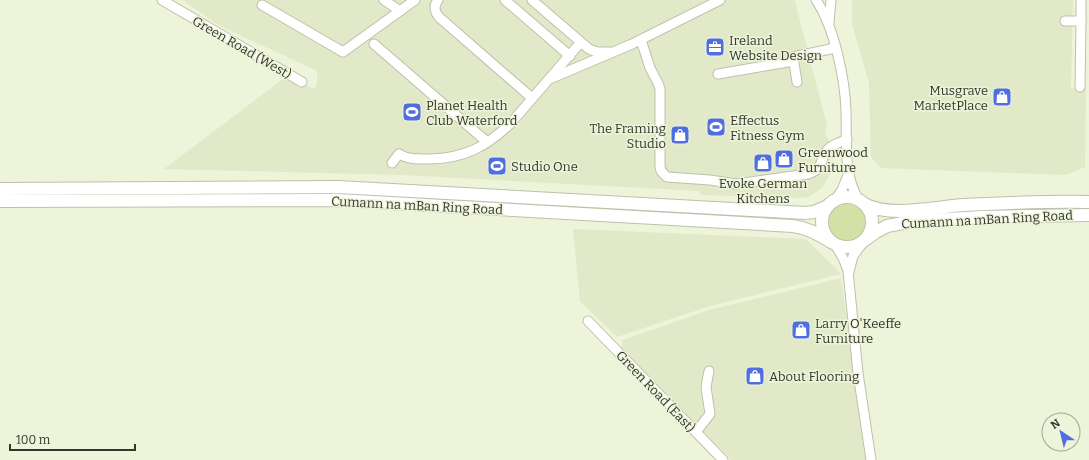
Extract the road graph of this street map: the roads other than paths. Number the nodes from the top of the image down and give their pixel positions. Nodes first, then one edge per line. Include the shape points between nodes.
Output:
1 (162, 0) edge
2 (384, 0) edge
3 (415, 0) edge
4 (438, 0) edge
5 (505, 0) edge
6 (532, 0) edge
7 (720, 0) edge
8 (816, 0) edge
9 (831, 0) edge
10 (1081, 0) edge
11 (262, 5) dead end
12 (400, 10) junction
13 (1065, 20) dead end
14 (1081, 21) junction
15 (830, 30) junction
16 (641, 40) junction
17 (582, 42) junction
18 (374, 44) dead end
19 (624, 48) junction
20 (835, 48) junction
21 (570, 56) junction
22 (794, 61) junction
23 (718, 74) dead end
24 (302, 82) dead end
25 (797, 82) dead end
26 (545, 84) junction
27 (1080, 87) dead end
28 (532, 98) junction
29 (847, 139) junction
30 (487, 142) junction
31 (392, 163) dead end
32 (848, 175) junction
33 (0, 189) edge
34 (0, 201) edge
35 (862, 202) junction
36 (1089, 202) edge
37 (831, 203) junction
38 (1089, 215) edge
39 (865, 240) junction
40 (833, 243) junction
41 (849, 277) junction
42 (588, 321) dead end
43 (709, 371) dead end
44 (696, 432) junction
45 (723, 460) edge
46 (871, 460) edge

1 - 24 street, Green Road (West)
2 - 12 street
3 - 12 street
4 - 28 street via 435,9 440,18
5 - 21 street
6 - 17 street
7 - 16 street
8 - 15 street
9 - 15 street
10 - 14 street
11 - 12 street via 343,52
13 - 14 street
14 - 27 street
15 - 20 street
16 - 19 street
16 - 29 street via 650,71 659,86 660,166 667,177 736,184 808,174 820,166 830,148
17 - 19 street via 591,50 599,52 612,52
17 - 21 street
18 - 30 street
19 - 26 street via 563,73
20 - 22 street via 793,57
20 - 29 street via 844,84
21 - 26 street
22 - 23 street
22 - 25 street
26 - 28 street
28 - 30 street via 511,123
29 - 32 street
30 - 31 street via 465,154 449,158 414,159 399,154
32 - 35 street via 853,191
32 - 37 street via 842,190
33 - 37 main road, Cumann na mBan Ring Road via 338,187 805,213 814,212
34 - 40 main road, Cumann na mBan Ring Road via 338,200 793,226 815,232
35 - 36 main road, Cumann na mBan Ring Road via 891,211 962,205
35 - 37 main road via 847,197
35 - 39 main road via 870,211 873,220 872,230
37 - 40 main road via 823,213 822,227 825,235
38 - 39 main road, Cumann na mBan Ring Road via 982,217 914,222 887,226
39 - 40 main road via 852,247 843,248
39 - 41 street via 853,256
40 - 41 street via 844,260
41 - 46 street via 855,348
42 - 44 street, Green Road (East)
43 - 44 street via 706,387 710,414
44 - 45 street, Green Road (East)

